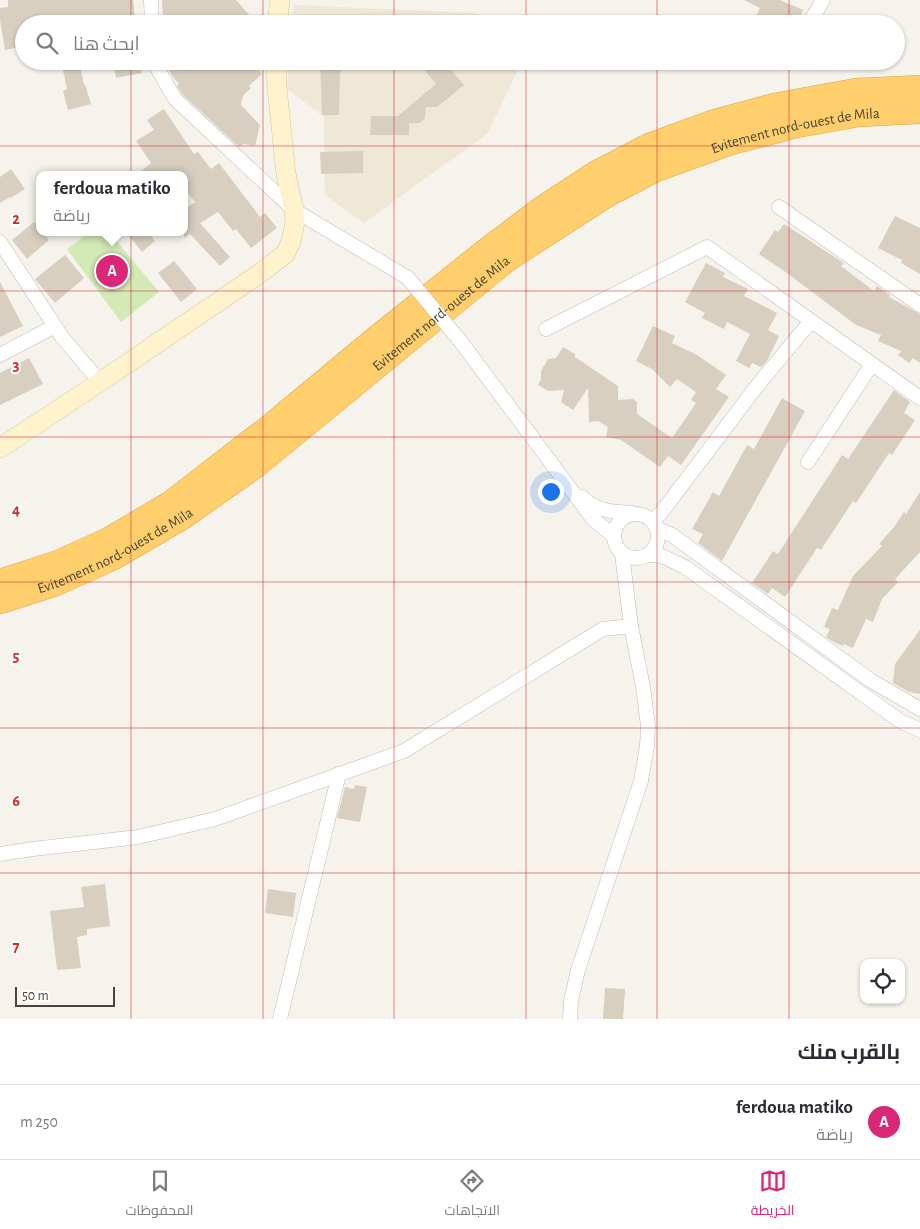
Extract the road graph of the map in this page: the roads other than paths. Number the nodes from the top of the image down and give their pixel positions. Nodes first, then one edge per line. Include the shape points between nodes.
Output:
1 (151, 0) edge
2 (280, 0) edge
3 (823, 0) edge
4 (152, 15) edge
5 (279, 15) edge
6 (814, 15) edge
7 (160, 70) edge
8 (276, 70) edge
9 (920, 88) edge
10 (920, 111) edge
11 (779, 206) dead end
12 (294, 210) junction
13 (0, 242) edge
14 (920, 305) edge
15 (811, 321) junction
16 (55, 326) junction
17 (546, 329) dead end
18 (0, 355) edge
19 (872, 364) junction
20 (100, 382) junction
21 (920, 398) edge
22 (0, 448) edge
23 (808, 462) dead end
24 (566, 481) junction
25 (637, 513) junction
26 (655, 525) junction
27 (614, 536) junction
28 (622, 554) junction
29 (650, 555) junction
30 (0, 582) edge
31 (0, 601) edge
32 (631, 626) junction
33 (920, 709) edge
34 (917, 724) edge
35 (339, 774) junction
36 (0, 854) edge
37 (280, 1019) edge
38 (570, 1019) edge

1 - 4 street
2 - 5 street
3 - 6 street
7 - 12 street via 175,99
8 - 12 street via 286,174
9 - 30 highway via 856,92 774,106 715,122 649,146 597,173 485,252 170,504 109,540
10 - 31 highway, Evitement nord-ouest de Mila via 859,114 796,125 731,142 656,170 606,195 507,259 256,464 182,517 112,558 56,583
11 - 14 street
12 - 20 street via 291,242 285,254
12 - 24 street, bridge via 408,278 461,342
13 - 16 street
15 - 17 street via 707,247
15 - 19 street
15 - 26 street via 757,386 660,513
16 - 18 street
16 - 20 street
19 - 21 street
19 - 23 street
20 - 22 street
24 - 25 street via 594,506 608,512
24 - 27 street via 593,519
25 - 26 street via 650,518
25 - 27 street via 623,517 614,528
26 - 29 street via 658,544
26 - 33 street via 870,680
27 - 28 street via 614,543
28 - 29 street via 636,559
28 - 32 street
29 - 34 street via 662,556 685,566 900,721
32 - 35 street via 603,629 404,751
32 - 38 street via 648,726 647,746 641,781 578,970 570,1001
35 - 36 street via 215,820 138,836
35 - 37 street

